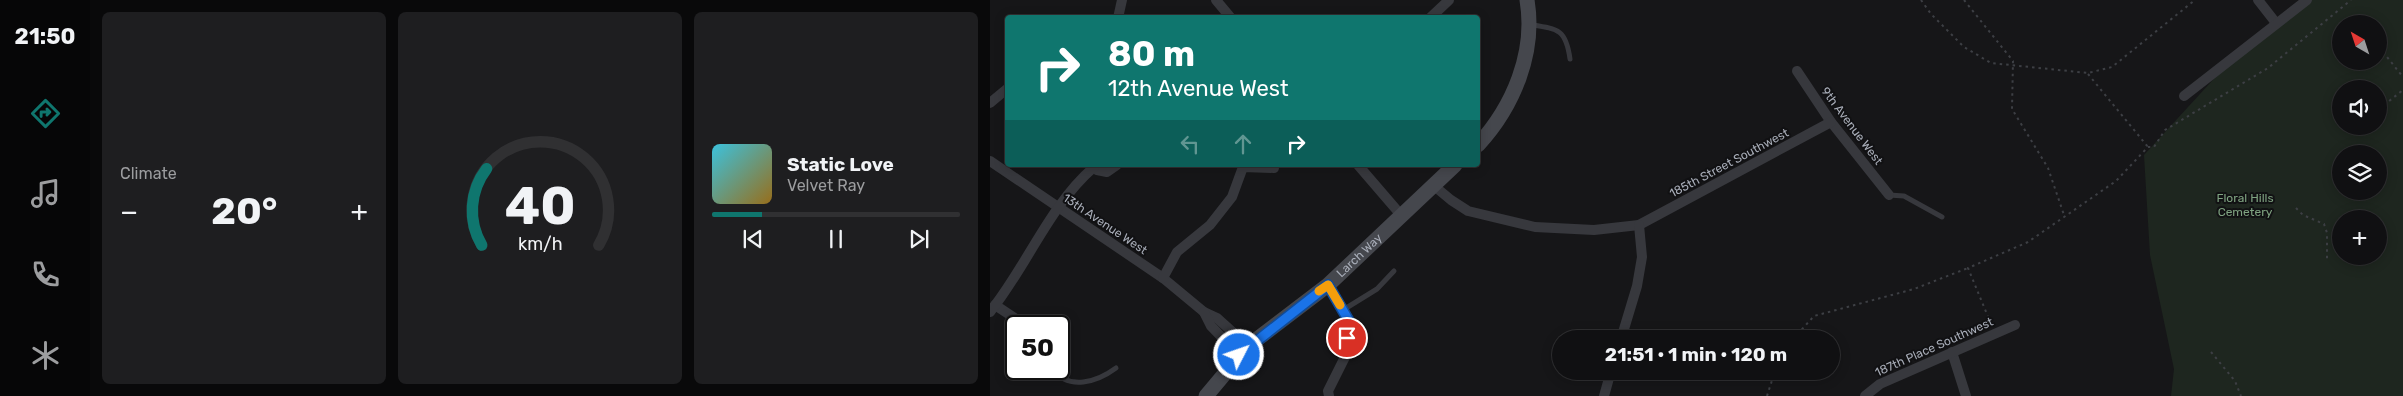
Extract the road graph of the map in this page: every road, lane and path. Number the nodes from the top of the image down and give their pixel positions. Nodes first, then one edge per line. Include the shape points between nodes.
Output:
1 (1122, 0) edge
2 (1216, 0) edge
3 (1449, 0) edge
4 (1528, 0) edge
5 (1921, 0) edge
6 (1964, 0) edge
7 (2195, 0) edge
8 (2258, 0) edge
9 (2307, 0) edge
10 (2351, 0) edge
11 (1119, 15) edge
12 (1228, 15) edge
13 (1433, 15) edge
14 (2276, 23) junction
15 (1529, 24) junction
16 (2388, 58) edge
17 (1570, 59) dead end
18 (2013, 67) junction
19 (1797, 71) dead end
20 (2088, 73) junction
21 (2403, 77) edge
22 (1005, 90) edge
23 (2403, 90) edge
24 (2184, 96) dead end
25 (990, 102) edge
26 (2387, 103) edge
27 (1830, 122) junction
28 (1480, 142) edge
29 (2148, 147) junction
30 (990, 161) edge
31 (1092, 167) edge
32 (1094, 167) edge
33 (1114, 167) edge
34 (1243, 167) edge
35 (1258, 167) edge
36 (1360, 167) edge
37 (1453, 167) edge
38 (1274, 168) dead end
39 (1433, 185) junction
40 (1889, 194) joint
41 (1059, 208) junction
42 (2296, 208) dead end
43 (1401, 215) junction
44 (2064, 215) dead end
45 (1942, 217) dead end
46 (1638, 225) junction
47 (2327, 261) dead end
48 (1968, 268) junction
49 (1394, 271) dead end
50 (1163, 278) junction
51 (1328, 285) junction
52 (993, 309) edge
53 (1343, 310) junction
54 (1006, 315) edge
55 (2015, 324) dead end
56 (1624, 330) edge
57 (1801, 330) edge
58 (1995, 333) junction
59 (1244, 350) junction
60 (1952, 352) junction
61 (2211, 352) dead end
62 (1116, 368) dead end
63 (1066, 380) edge
64 (1608, 380) edge
65 (1772, 380) edge
66 (1206, 396) edge
67 (1329, 396) edge
68 (1604, 396) edge
69 (1767, 396) edge
70 (1865, 396) edge
71 (1966, 396) edge
72 (2241, 396) edge

1 - 11 street
2 - 12 street
3 - 13 street
4 - 15 main road
5 - 18 path via 1964,47 1991,63
6 - 18 path via 2013,61
7 - 20 path via 2112,67
8 - 14 street
9 - 14 street
10 - 29 path via 2268,68 2165,130 2154,147
14 - 24 street
15 - 17 lane via 1562,33 1569,45
15 - 28 main road via 1524,65 1501,116
16 - 21 path
18 - 20 path
18 - 44 path via 2012,109 2048,168
19 - 27 street, 9th Avenue West
20 - 29 path
22 - 25 street
23 - 26 path
27 - 40 street, 9th Avenue West
27 - 46 street, 185th Street Southwest
29 - 48 path via 2116,181 2028,242
30 - 41 street, 13th Avenue West
31 - 41 street via 1078,180
32 - 33 street via 1102,172
34 - 50 street via 1232,197 1210,225 1177,252
35 - 38 street
36 - 43 street
37 - 39 main road, Larch Way
39 - 43 main road, Larch Way
39 - 46 street via 1468,211 1535,227 1594,230
40 - 45 lane via 1904,196
41 - 50 street, 13th Avenue West
41 - 52 street
42 - 47 path via 2324,224
43 - 51 main road, Larch Way
46 - 56 street via 1642,256
48 - 57 path via 1914,289 1814,316
48 - 58 path
49 - 53 lane via 1377,289
50 - 59 street, 13th Avenue West via 1204,312 1217,318
51 - 53 street
51 - 59 main road, Larch Way
52 - 54 street
53 - 67 street via 1349,321 1346,355 1328,391
55 - 58 street, 187th Place Southwest
58 - 60 street, 187th Place Southwest
59 - 66 main road, Larch Way
60 - 70 street, 187th Place Southwest via 1880,384
60 - 71 street
61 - 72 path via 2235,381
62 - 63 lane via 1106,376 1081,384
64 - 68 street
65 - 69 path

